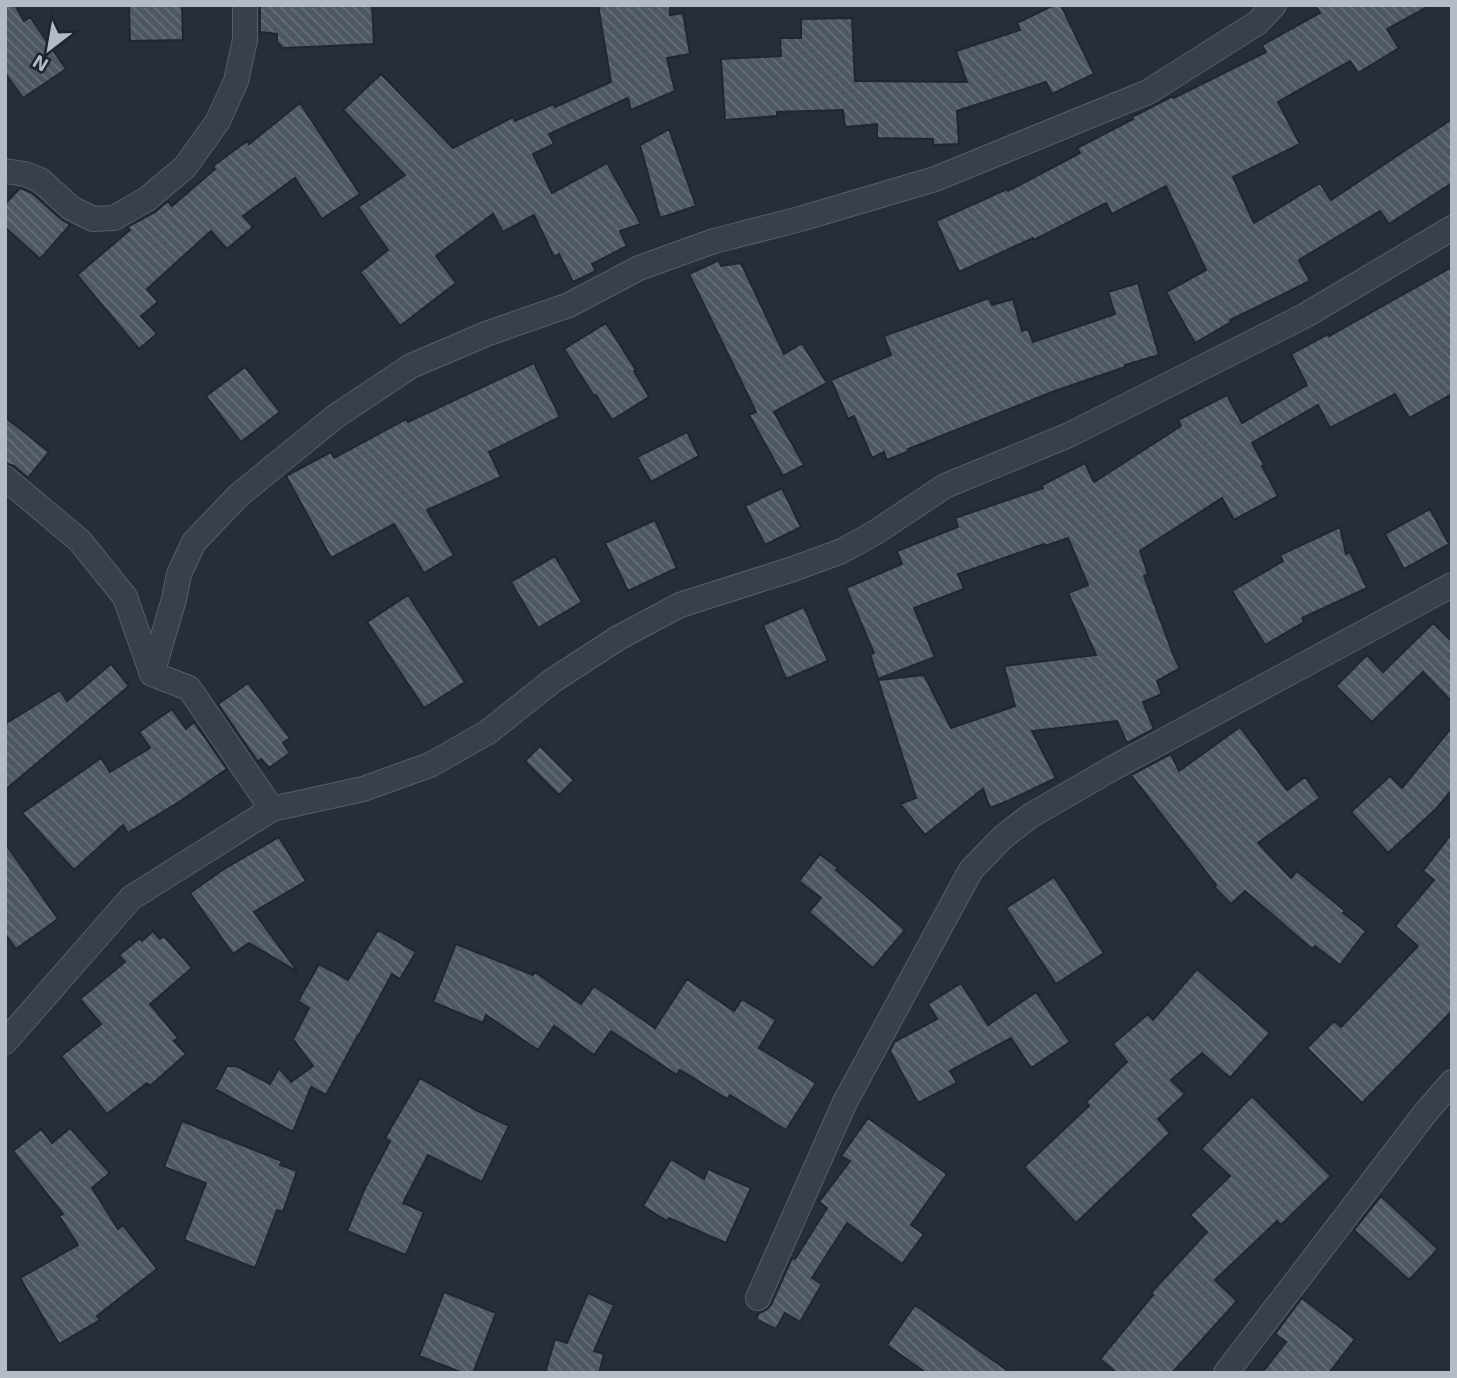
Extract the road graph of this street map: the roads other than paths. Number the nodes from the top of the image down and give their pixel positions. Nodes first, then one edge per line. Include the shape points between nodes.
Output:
1 (245, 5) edge
2 (1274, 5) edge
3 (5, 172) edge
4 (1452, 228) edge
5 (5, 478) edge
6 (1452, 585) edge
7 (152, 674) junction
8 (272, 809) junction
9 (5, 1042) edge
10 (1452, 1082) edge
11 (758, 1298) dead end
12 (1226, 1373) edge

1 - 3 street via 245,40 236,81 218,121 185,167 147,199 114,218 93,219 71,208 40,180
2 - 7 street via 1257,23 1148,92 936,179 714,241 639,268 569,305 411,366 336,416 239,495 194,542 179,574
4 - 8 street via 1306,315 1069,435 945,486 842,551 680,605 618,638 552,681 488,732 430,765 363,789
5 - 7 street via 80,541 125,597
6 - 11 street via 1113,768 1003,837 971,870 845,1102
7 - 8 street via 189,688
8 - 9 street via 131,898
10 - 12 street

